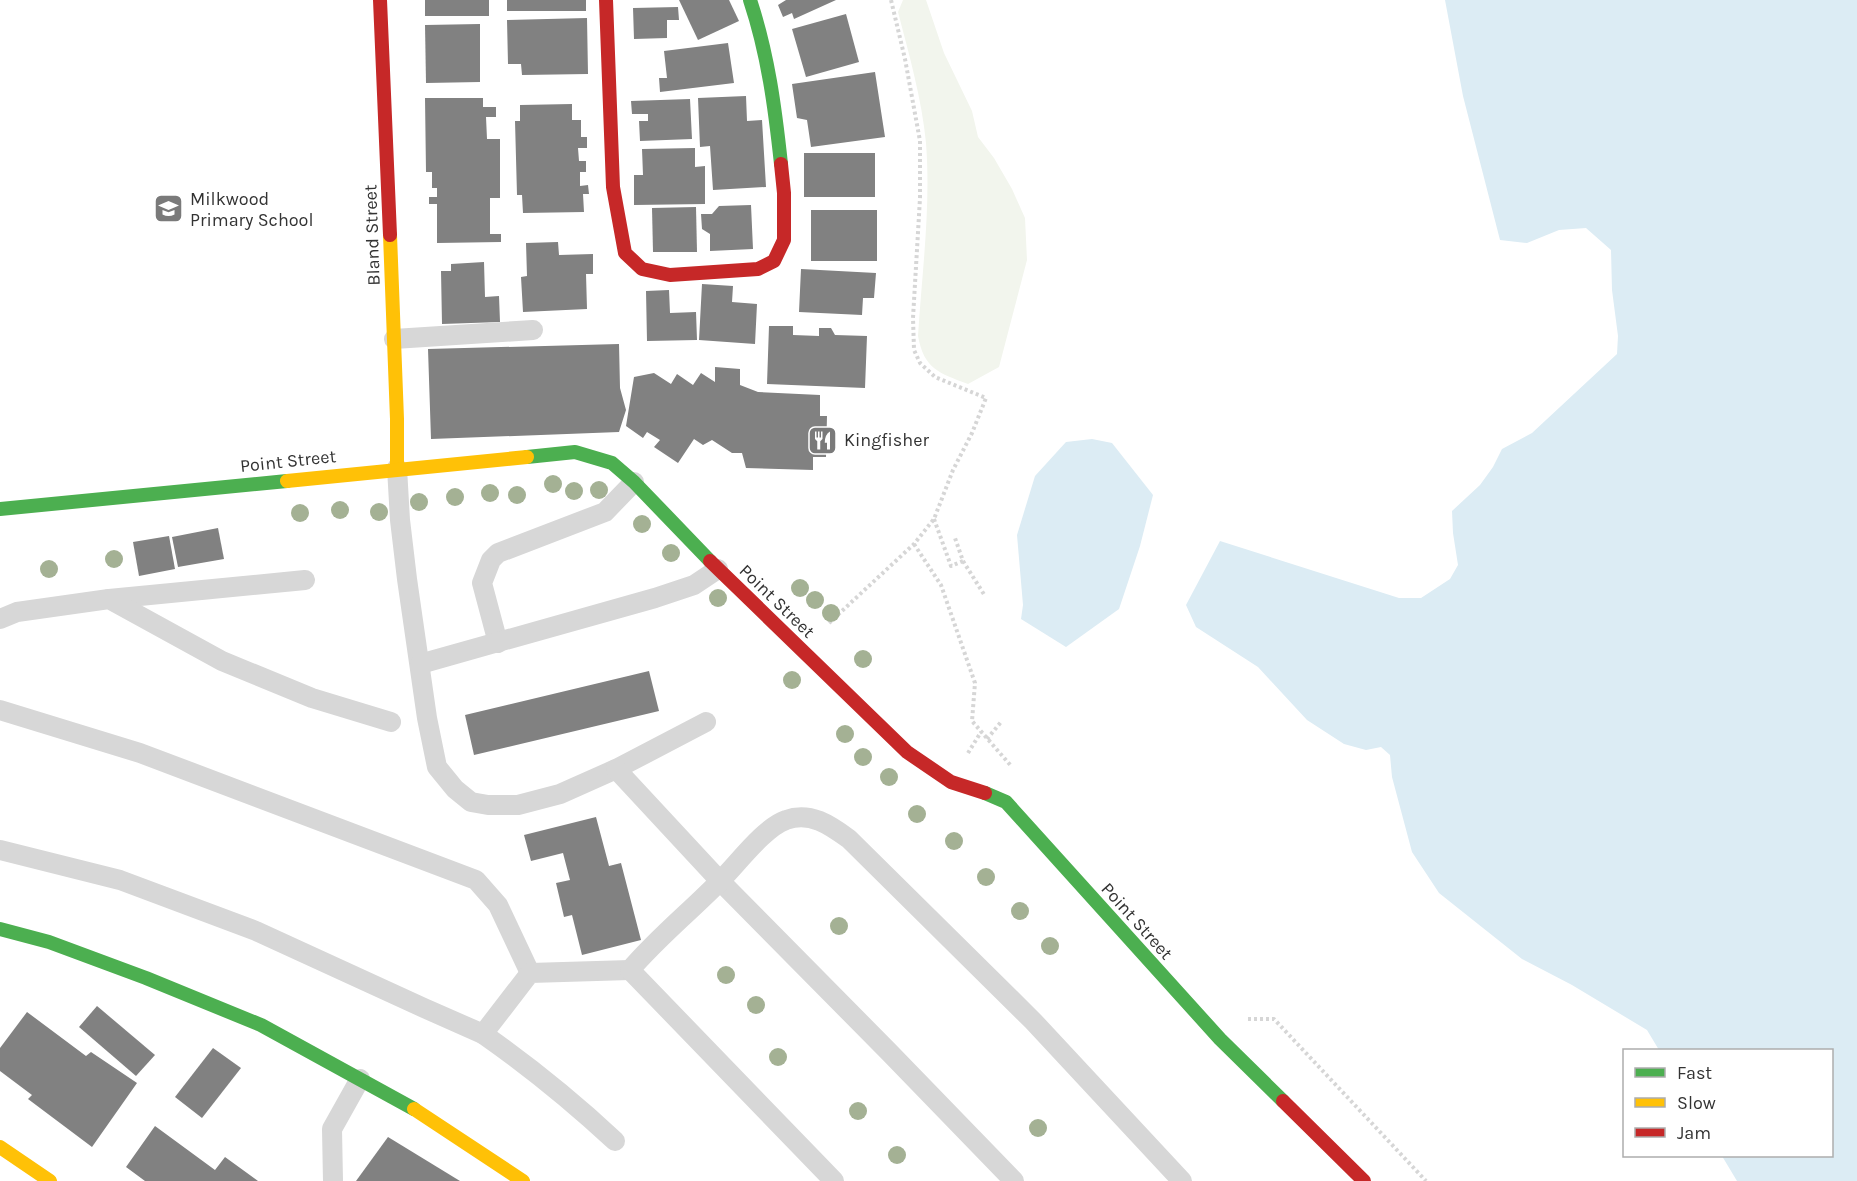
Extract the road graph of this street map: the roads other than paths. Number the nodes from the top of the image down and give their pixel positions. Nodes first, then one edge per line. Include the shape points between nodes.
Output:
1 (380, 0) edge
2 (606, 0) edge
3 (750, 0) edge
4 (533, 330) dead end
5 (394, 339) junction
6 (397, 468) junction
7 (634, 482) junction
8 (0, 509) edge
9 (718, 568) junction
10 (305, 580) dead end
11 (109, 599) junction
12 (0, 619) edge
13 (498, 643) junction
14 (420, 664) junction
15 (0, 710) edge
16 (391, 722) dead end
17 (706, 722) dead end
18 (616, 770) junction
19 (0, 850) edge
20 (720, 881) junction
21 (0, 929) edge
22 (630, 970) junction
23 (530, 973) junction
24 (483, 1034) junction
25 (360, 1080) junction
26 (615, 1141) dead end
27 (0, 1147) edge
28 (50, 1181) edge
29 (333, 1181) edge
30 (523, 1181) edge
31 (834, 1181) edge
32 (1014, 1181) edge
33 (1182, 1181) edge
34 (1364, 1181) edge

1 - 5 street, Bland Street
2 - 3 street via 613,188 625,253 642,269 670,275 758,269 774,261 784,240 784,192 774,99 762,36
4 - 5 lane
5 - 6 street, Bland Street
6 - 7 street, Point Street via 575,452 612,463
6 - 8 street, Point Street
6 - 14 lane via 400,520
7 - 9 street, Point Street
7 - 13 lane via 605,512 491,560 482,583
9 - 13 lane via 694,585
9 - 34 street, Point Street via 907,752 951,782 1006,802 1220,1039
10 - 11 lane
11 - 12 lane via 17,612
11 - 16 lane via 222,662 312,698
13 - 14 lane
14 - 18 lane via 437,767 471,802 518,805 561,794
15 - 23 lane via 140,753 476,880 498,905
17 - 18 lane
18 - 20 lane
19 - 24 lane via 120,880 256,931
20 - 22 lane
20 - 32 lane
20 - 33 lane via 772,826 801,817 829,824 849,839 1034,1021
21 - 25 street via 49,942 261,1025
22 - 23 lane
22 - 31 lane
23 - 24 lane
24 - 26 lane via 530,1067
25 - 29 lane via 332,1129
25 - 30 street via 410,1107
27 - 28 street

